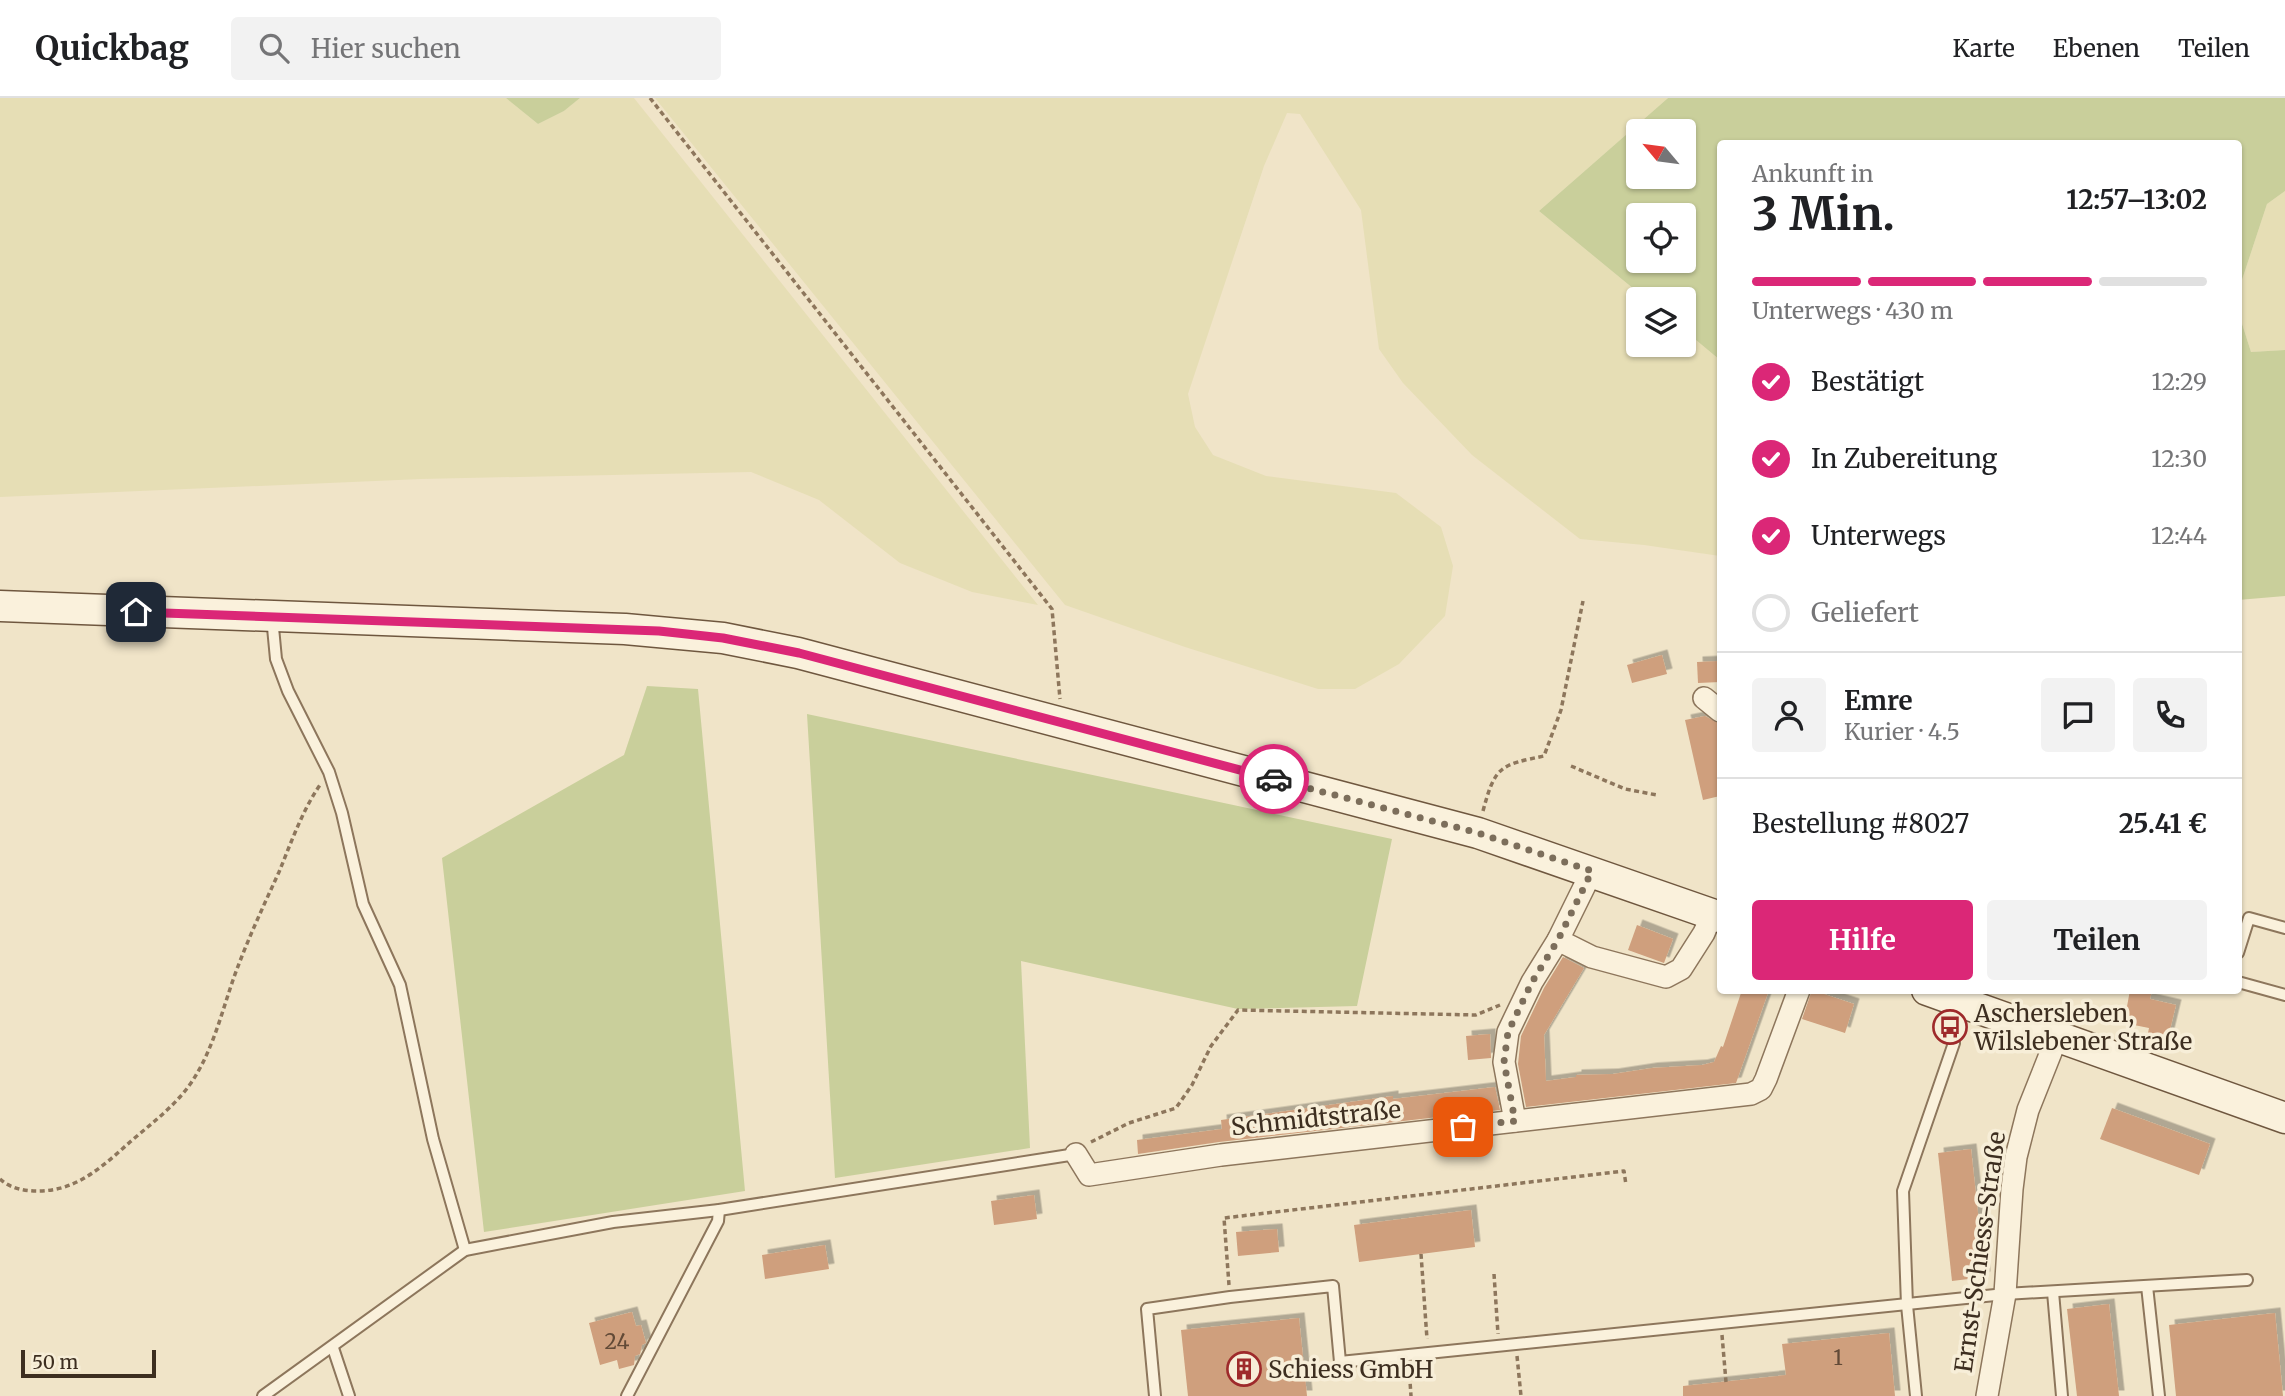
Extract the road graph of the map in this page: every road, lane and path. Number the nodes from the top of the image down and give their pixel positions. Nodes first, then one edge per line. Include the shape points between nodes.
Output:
1 (650, 98) edge
2 (1583, 601) dead end
3 (0, 606) edge
4 (272, 617) junction
5 (1057, 721) junction
6 (1571, 766) dead end
7 (329, 772) junction
8 (1657, 795) dead end
9 (1478, 833) junction
10 (1584, 868) junction
11 (1716, 916) edge
12 (2285, 928) edge
13 (1558, 940) junction
14 (2242, 940) edge
15 (2242, 983) edge
16 (1798, 994) edge
17 (1938, 994) edge
18 (2285, 995) edge
19 (1501, 1005) dead end
20 (2057, 1037) junction
21 (1954, 1043) dead end
22 (2285, 1118) edge
23 (1515, 1121) junction
24 (1076, 1154) junction
25 (0, 1179) edge
26 (1626, 1185) dead end
27 (719, 1210) junction
28 (465, 1250) junction
29 (1421, 1254) dead end
30 (1494, 1274) dead end
31 (2247, 1280) dead end
32 (2147, 1286) junction
33 (2053, 1292) junction
34 (2005, 1294) junction
35 (1230, 1297) junction
36 (1907, 1305) junction
37 (1721, 1323) junction
38 (1516, 1345) junction
39 (1498, 1346) junction
40 (333, 1348) junction
41 (1428, 1353) junction
42 (1408, 1355) junction
43 (1726, 1382) dead end
44 (263, 1396) edge
45 (349, 1396) edge
46 (627, 1396) edge
47 (1155, 1396) edge
48 (1411, 1396) edge
49 (1521, 1396) edge
50 (1916, 1396) edge
51 (1987, 1396) edge
52 (2062, 1396) edge
53 (2158, 1396) edge

1 - 5 path via 1052,609 1061,696
2 - 9 path via 1561,710 1544,756 1501,769 1489,788
3 - 4 street
4 - 5 street via 713,636 799,653
4 - 7 lane via 276,659
5 - 9 street
6 - 8 path via 1625,789
7 - 25 path via 290,844 209,1051 177,1102 82,1181 57,1191 32,1191
7 - 28 lane via 363,904 400,985 433,1139
9 - 10 street
10 - 11 street
10 - 13 street
11 - 13 street via 1681,969 1666,977 1592,957
12 - 14 lane via 2249,918
13 - 23 street via 1508,1032 1504,1062
15 - 18 lane
16 - 23 street, Schmidtstraße via 1766,1079 1761,1089 1751,1094
17 - 20 street
19 - 24 path via 1476,1015 1238,1010 1211,1046 1176,1108 1129,1123
20 - 22 street
20 - 34 street, Ernst-Schiess-Straße via 2028,1110 2016,1157
21 - 36 lane via 1903,1191
23 - 24 street, Schmidtstraße via 1089,1175
24 - 27 lane
26 - 35 path via 1624,1171 1224,1218
27 - 28 lane via 613,1222
27 - 46 lane via 718,1221
28 - 40 lane
29 - 41 path
30 - 39 path
31 - 32 lane
32 - 33 lane
32 - 53 lane
33 - 34 lane
33 - 52 lane
34 - 36 lane
34 - 51 street, Ernst-Schiess-Straße
35 - 42 lane via 1333,1286 1340,1362
35 - 47 lane via 1147,1309
36 - 37 lane
36 - 50 lane
37 - 38 lane
37 - 43 path
38 - 39 lane
38 - 49 path
39 - 41 lane
40 - 44 lane
40 - 45 lane
41 - 42 lane
42 - 48 path

